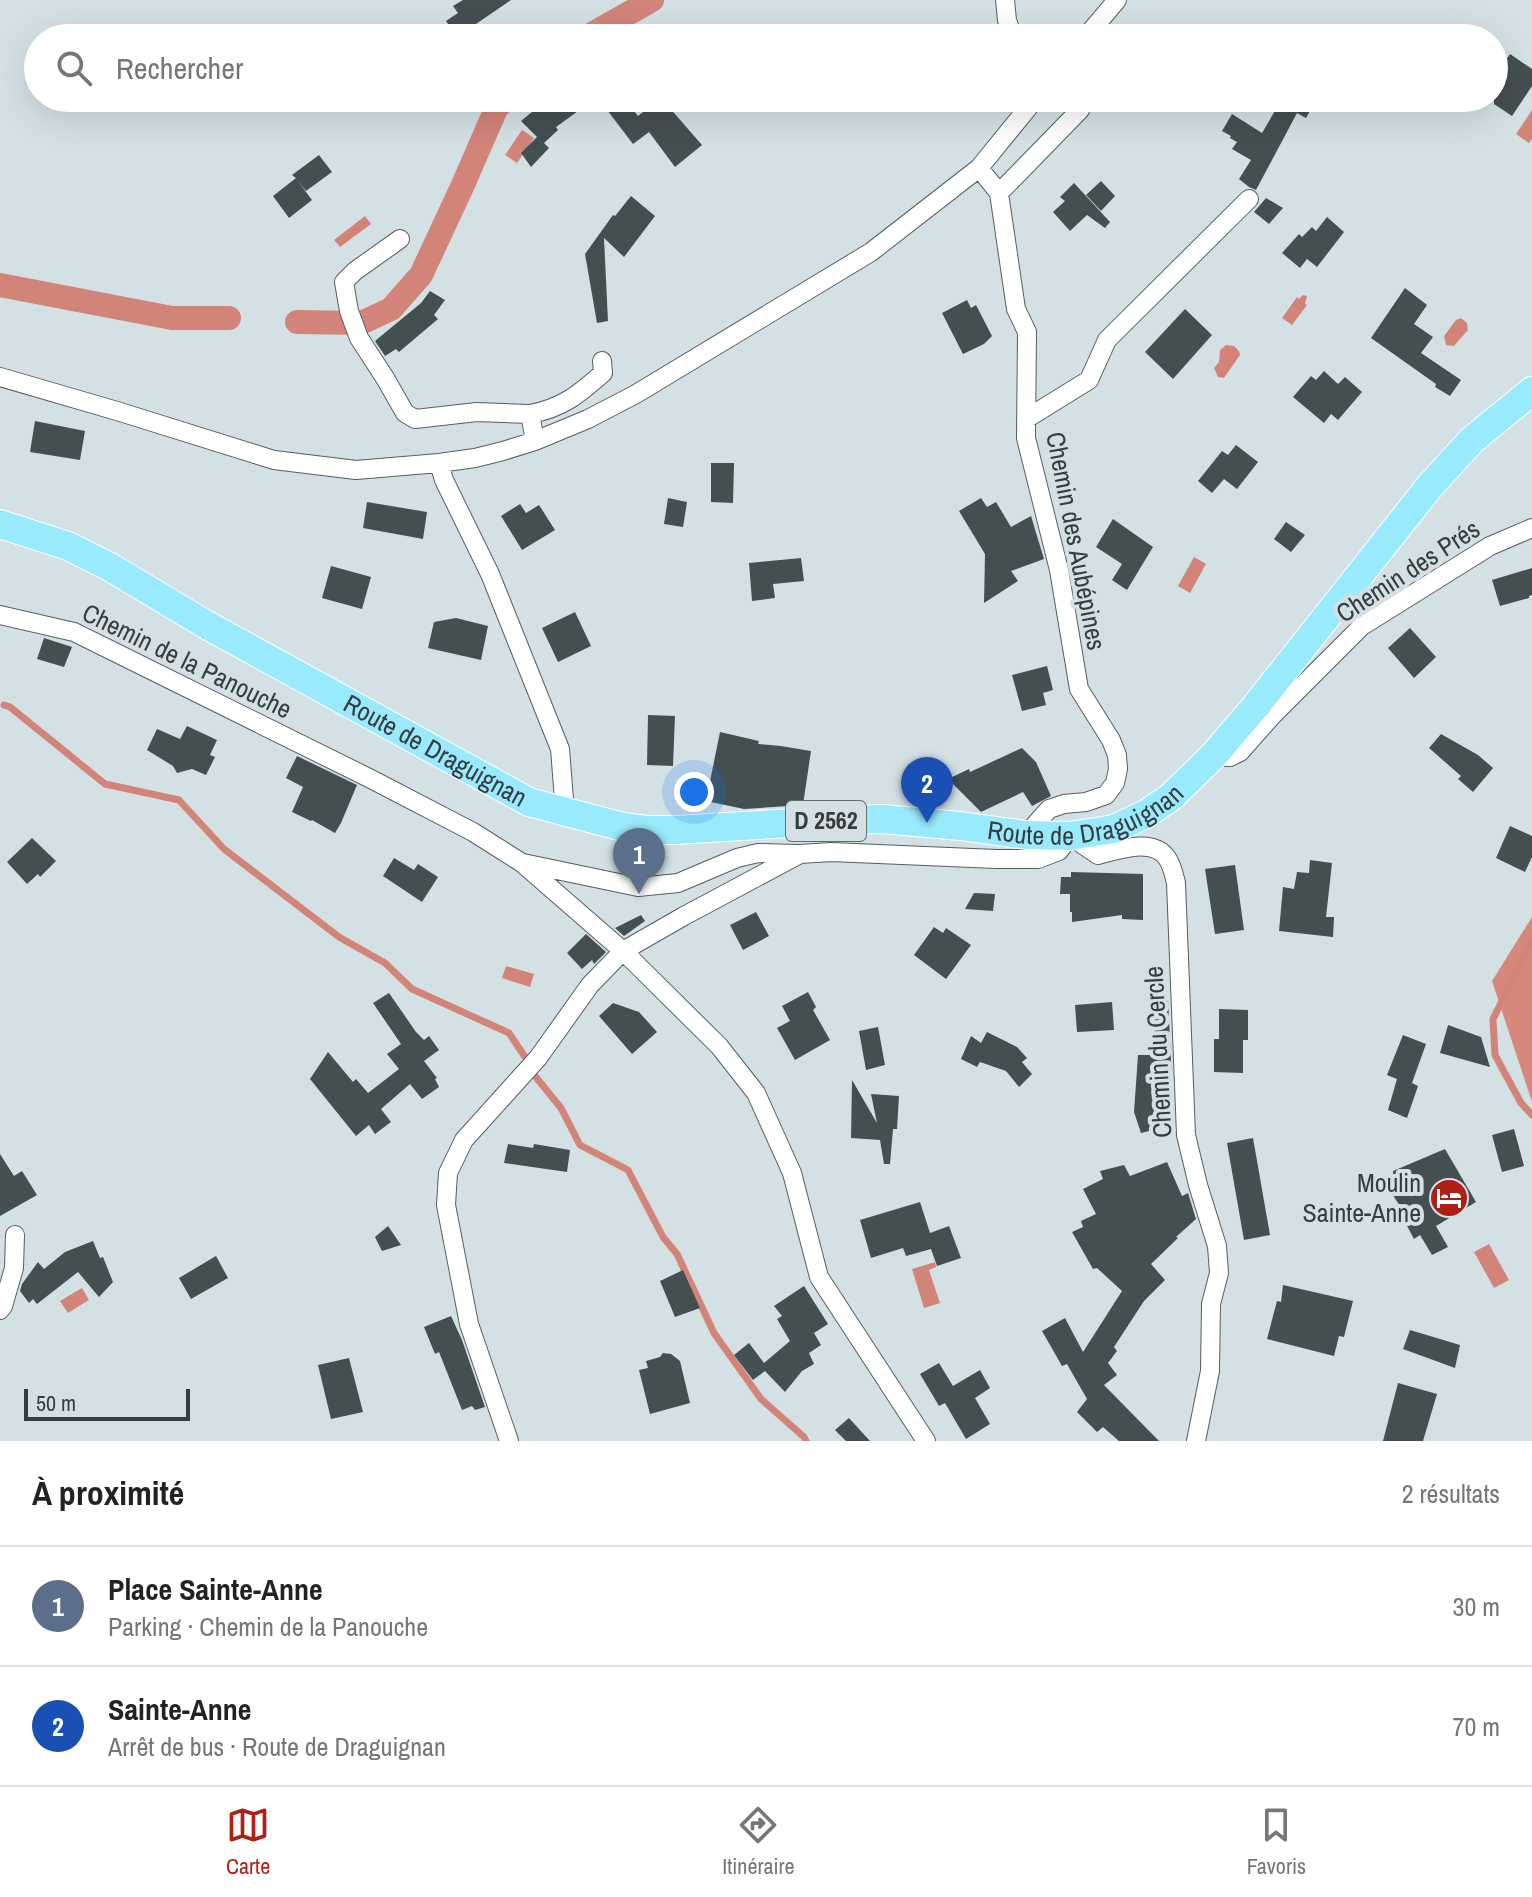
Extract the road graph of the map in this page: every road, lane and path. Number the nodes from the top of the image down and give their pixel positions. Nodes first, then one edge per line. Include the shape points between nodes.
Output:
1 (1005, 0) edge
2 (1117, 0) edge
3 (1008, 24) edge
4 (1097, 24) edge
5 (1025, 112) edge
6 (1078, 112) edge
7 (979, 168) junction
8 (999, 193) junction
9 (1249, 199) dead end
10 (400, 239) dead end
11 (602, 361) dead end
12 (0, 377) edge
13 (1532, 391) edge
14 (530, 414) junction
15 (1026, 419) junction
16 (535, 441) junction
17 (439, 463) junction
18 (0, 524) edge
19 (1532, 528) edge
20 (0, 615) edge
21 (1213, 756) junction
22 (565, 812) junction
23 (1026, 835) junction
24 (1070, 836) junction
25 (800, 854) junction
26 (522, 863) junction
27 (623, 951) junction
28 (15, 1235) dead end
29 (0, 1310) edge
30 (509, 1441) edge
31 (926, 1441) edge
32 (1196, 1441) edge

1 - 3 street
2 - 4 street
5 - 7 street
6 - 8 street
7 - 8 street
7 - 16 street via 871,252 636,394
8 - 15 street, Chemin des Aubépines via 1016,309 1027,332
9 - 15 street via 1107,340 1089,380
10 - 14 street via 344,282 359,338 405,413 415,419 477,412
11 - 14 street via 603,373 578,395 549,411
12 - 17 street via 274,460 356,470
13 - 21 main road, Route de Draguignan / D 2562 via 1472,440 1430,486
14 - 16 street
15 - 23 street, Chemin des Aubépines via 1079,689 1111,740 1118,769 1106,795 1049,809
16 - 17 street
17 - 22 street via 560,749
18 - 22 main road, Route de Draguignan / D 2562 via 68,546 110,567 529,802
19 - 21 street, Chemin des Prés via 1490,546 1362,626 1240,752
20 - 26 street, Chemin de la Panouche via 74,632 371,779
21 - 24 main road, Route de Draguignan / D 2562 via 1146,814 1114,829
22 - 23 main road, Route de Draguignan / D 2562 via 647,830 882,819
23 - 24 main road, Route de Draguignan / D 2562
24 - 25 street via 1059,851 1038,859
24 - 32 street, Chemin du Cercle via 1098,855 1140,846 1158,849 1167,856 1176,883 1186,1135 1217,1246 1219,1273 1211,1304 1210,1371
25 - 26 street via 758,853 678,883 638,887
25 - 27 street
26 - 27 street, Chemin de la Panouche
27 - 30 street via 464,1140 448,1173 446,1205 469,1324
27 - 31 street, Chemin de la Panouche via 719,1046 756,1093 792,1173 819,1277
28 - 29 street via 14,1268

